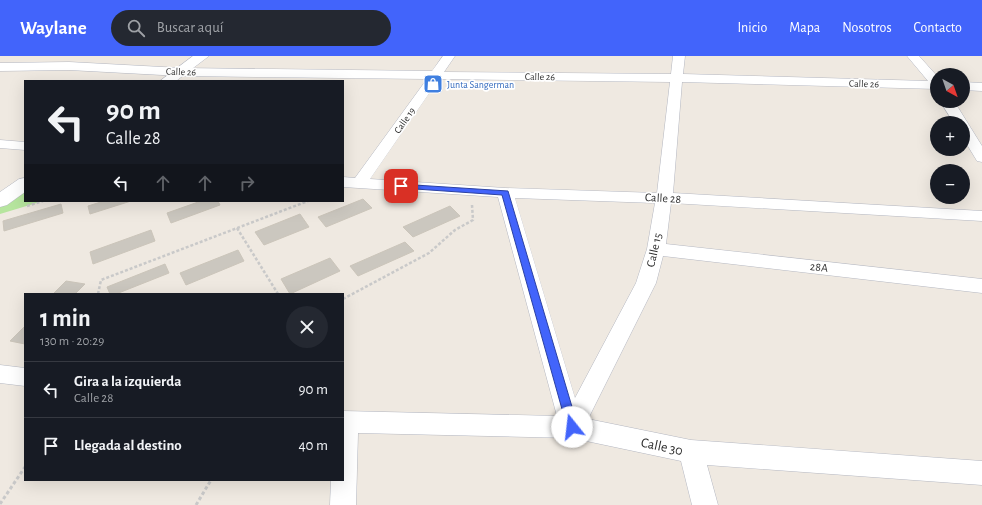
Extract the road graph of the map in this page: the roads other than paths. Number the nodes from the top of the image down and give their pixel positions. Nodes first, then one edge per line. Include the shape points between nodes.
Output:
1 (202, 56) edge
2 (449, 56) edge
3 (679, 56) edge
4 (913, 56) edge
5 (0, 68) edge
6 (181, 72) junction
7 (436, 74) junction
8 (930, 77) edge
9 (677, 78) junction
10 (169, 80) edge
11 (930, 85) edge
12 (970, 86) edge
13 (982, 87) edge
14 (970, 138) edge
15 (0, 144) edge
16 (24, 146) edge
17 (982, 158) edge
18 (351, 183) edge
19 (24, 184) edge
20 (505, 193) junction
21 (664, 198) junction
22 (0, 201) edge
23 (982, 216) edge
24 (656, 249) junction
25 (982, 286) edge
26 (0, 374) edge
27 (24, 377) edge
28 (344, 423) edge
29 (572, 427) junction
30 (691, 452) junction
31 (982, 473) edge
32 (343, 481) edge
33 (343, 505) edge
34 (705, 505) edge

1 - 6 main road
2 - 7 street, Calle 19
3 - 9 street, Calle 15
4 - 8 street
5 - 6 street, Calle 26 via 69,66
6 - 7 street, Calle 26
6 - 10 main road
7 - 9 street, Calle 26
7 - 18 street, Calle 19
9 - 11 street, Calle 26
9 - 21 street, Calle 15
12 - 13 street
14 - 17 street
15 - 16 street
18 - 20 street, Calle 28
19 - 22 main road
20 - 21 street, Calle 28
20 - 29 street
21 - 23 street, Calle 28
21 - 24 street, Calle 15
24 - 25 street, 28A
24 - 29 street, Calle 15 via 646,283
26 - 27 street
28 - 29 street, Calle 30
29 - 30 street, Calle 30
30 - 31 street, Calle 30
30 - 34 street
32 - 33 street

